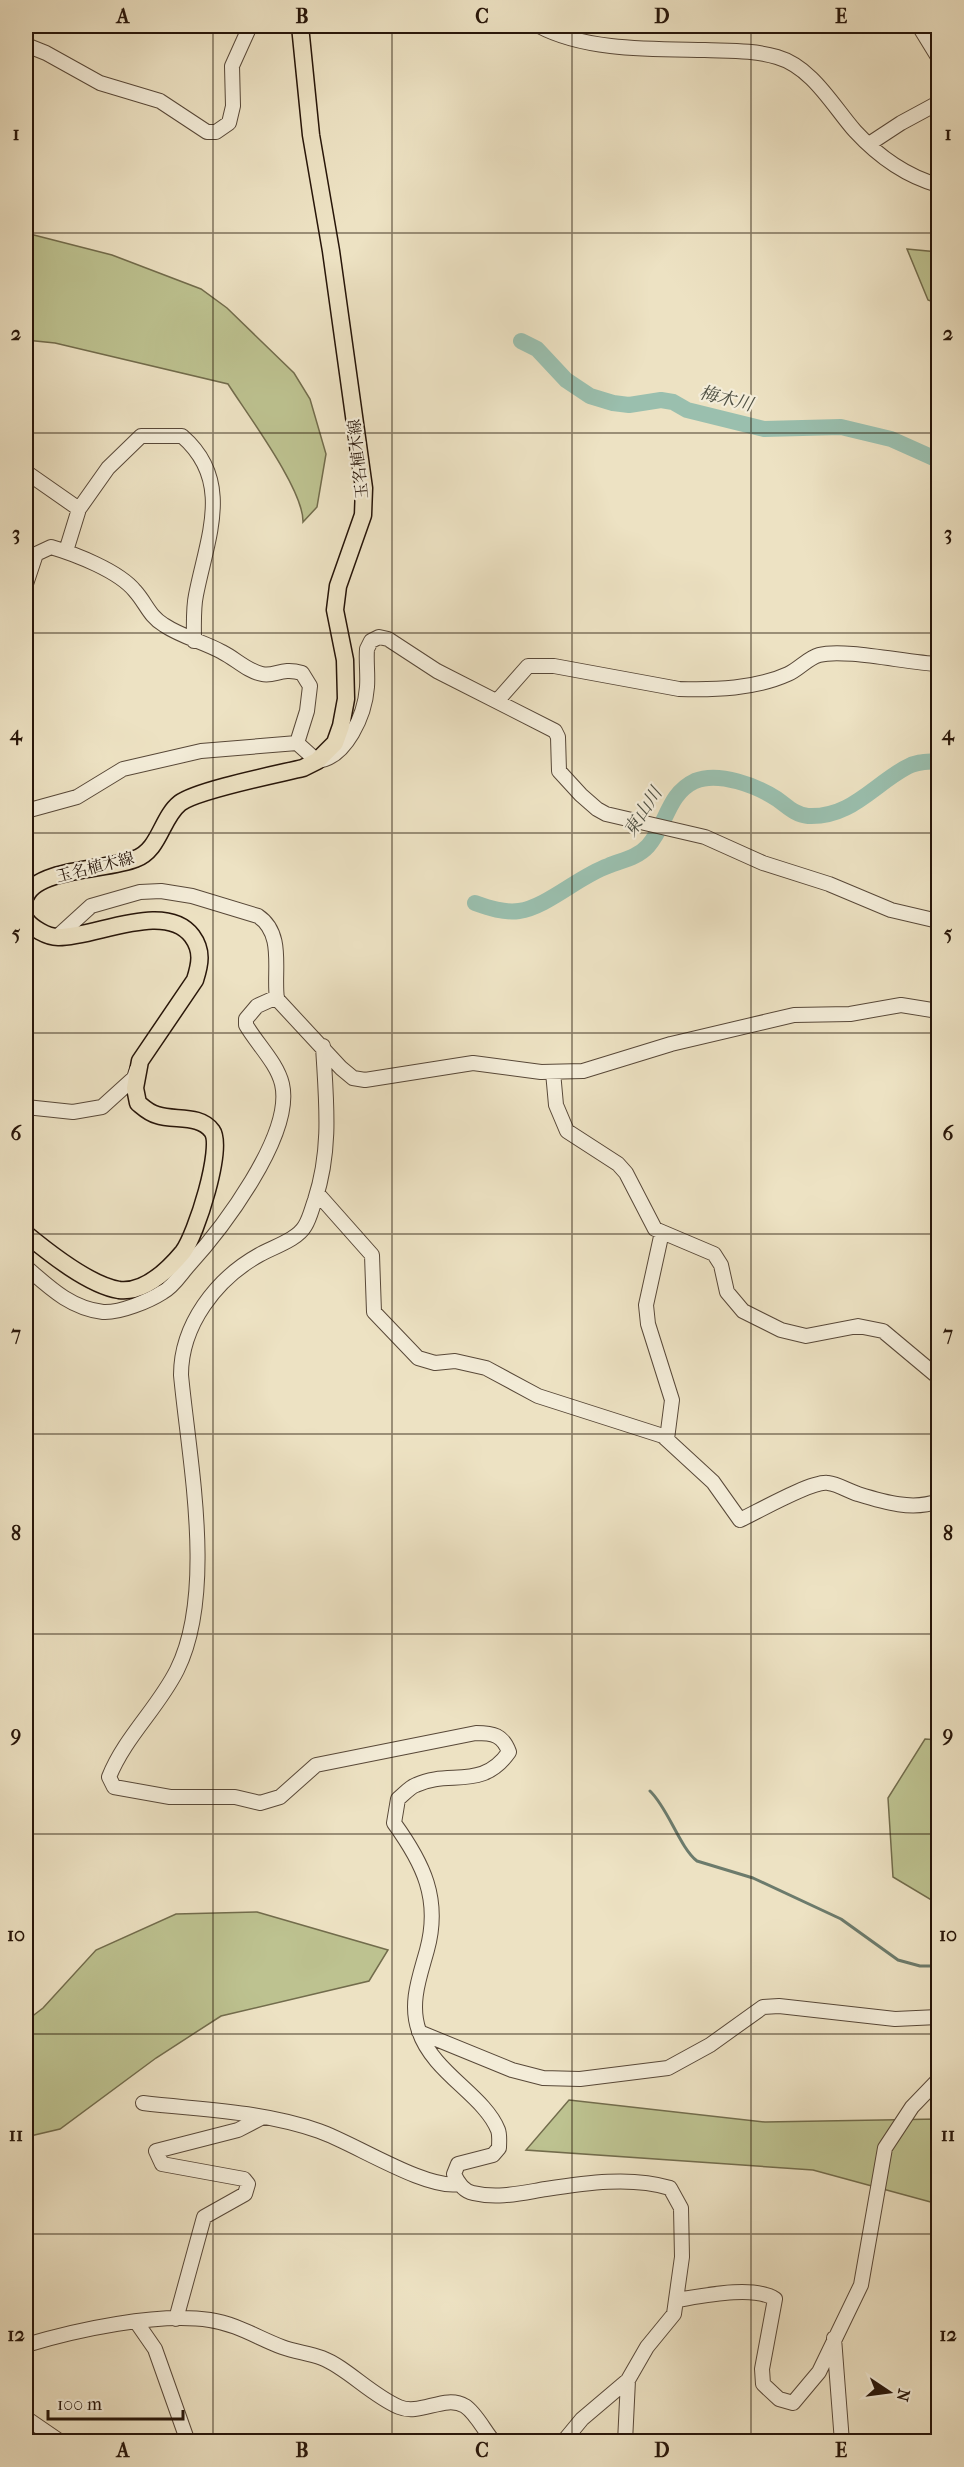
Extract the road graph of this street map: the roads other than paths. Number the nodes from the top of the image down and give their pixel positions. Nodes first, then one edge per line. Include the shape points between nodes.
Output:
1 (250, 26) edge
2 (300, 26) edge
3 (539, 26) edge
4 (919, 26) edge
5 (26, 45) edge
6 (939, 57) edge
7 (939, 103) edge
8 (869, 144) junction
9 (939, 184) edge
10 (26, 471) edge
11 (79, 509) junction
12 (66, 551) junction
13 (26, 584) edge
14 (194, 641) junction
15 (939, 664) edge
16 (498, 700) junction
17 (297, 743) junction
18 (317, 761) junction
19 (26, 811) edge
20 (26, 897) edge
21 (26, 920) edge
22 (939, 921) edge
23 (57, 937) junction
24 (277, 997) junction
25 (939, 1011) edge
26 (323, 1046) junction
27 (140, 1061) junction
28 (553, 1072) junction
29 (26, 1107) edge
30 (317, 1193) junction
31 (662, 1232) junction
32 (26, 1234) edge
33 (26, 1267) edge
34 (939, 1377) edge
35 (667, 1439) junction
36 (939, 1501) edge
37 (939, 2017) edge
38 (419, 2032) junction
39 (939, 2080) edge
40 (143, 2103) dead end
41 (263, 2117) junction
42 (459, 2184) junction
43 (677, 2300) junction
44 (176, 2319) junction
45 (137, 2323) junction
46 (834, 2336) junction
47 (26, 2345) edge
48 (628, 2380) junction
49 (26, 2418) edge
50 (61, 2442) edge
51 (188, 2442) edge
52 (494, 2442) edge
53 (563, 2442) edge
54 (625, 2442) edge
55 (842, 2442) edge

1 - 5 street via 232,66 233,106 229,123 216,132 196,126 160,100 100,83
2 - 18 main road, 玉名植木線 via 311,135 364,488 363,515 338,586 334,610 345,660 346,699 336,743
3 - 8 street via 611,44 743,51 778,57 819,86
4 - 6 street
7 - 8 street
8 - 9 street via 893,165
10 - 11 street
11 - 12 street
11 - 14 street via 108,468 141,436 182,436 195,447 213,481 208,550 196,596
12 - 13 street via 51,547 36,554
12 - 14 street via 116,576 135,590 153,618
14 - 17 street via 265,675 287,668 302,673 310,686
15 - 16 street via 837,653 818,655 770,681 697,690 554,666 528,666
16 - 18 street via 379,637 367,649 367,686 357,720 342,747 330,759
16 - 22 street via 555,730 559,771 597,809 705,837 763,863 829,884 891,910
17 - 18 street
17 - 19 street via 201,751 123,769 77,797
18 - 20 main road, 玉名植木線 via 188,798 178,804 150,850 136,859 51,877 28,890
21 - 23 main road via 30,926
23 - 24 street via 91,906 140,892 172,892 225,903 258,916 266,924 276,946
23 - 27 main road via 151,921 169,922 186,929 194,939 200,950 195,980
24 - 26 street
24 - 33 street via 257,1006 246,1019 282,1083 283,1100 276,1131 236,1206 177,1279 164,1292 102,1312 71,1304
25 - 28 street via 901,1005 850,1014 794,1014 671,1044 584,1071
26 - 28 street via 353,1078 365,1080 473,1063
26 - 30 street via 328,1143
27 - 29 street via 134,1078 102,1107 73,1112
27 - 32 main road via 135,1088 138,1103 158,1116 206,1124 214,1133 216,1144 210,1175 184,1250 158,1277 140,1287 119,1290 93,1280
28 - 31 street via 556,1105 567,1131 618,1164 655,1229
30 - 35 street via 372,1255 374,1312 418,1358 486,1368 538,1396
30 - 38 street via 298,1234 248,1261 229,1278 196,1317 187,1335 181,1375 197,1569 190,1634 178,1670 161,1700 116,1759 109,1777 114,1787 170,1797 235,1797 260,1803 280,1797 316,1765 476,1733 492,1733 505,1742 509,1752 498,1767 416,1785 398,1799 394,1823 416,1854 429,1884 432,1918 415,1996
31 - 34 street via 714,1254 721,1265 727,1292 743,1311 781,1330 806,1336 858,1326 883,1331
31 - 35 street via 646,1305 648,1324 672,1400
35 - 36 street via 713,1482 740,1520 810,1485 827,1482 907,1506
37 - 38 street via 895,2019 763,2007 710,2045 668,2068 580,2079 543,2078 512,2070
38 - 42 street via 433,2057 492,2119 499,2132 499,2148 493,2155 458,2164 454,2174
39 - 46 street via 912,2107 885,2148 861,2285
40 - 41 street
41 - 42 street via 317,2130 427,2180 447,2186
41 - 44 street via 238,2130 156,2151 162,2164 228,2175 248,2184 245,2194 204,2217
42 - 43 street via 470,2193 500,2197 624,2182 651,2182 670,2188 681,2208 682,2257
43 - 46 street via 746,2292 768,2294 775,2299 762,2369 763,2384 788,2403 793,2403 812,2383
43 - 48 street via 674,2314 647,2347
44 - 45 street
44 - 52 street via 237,2326 282,2347 324,2358 379,2398 402,2408 411,2410 450,2402 466,2407
45 - 47 street
45 - 51 street via 155,2349
46 - 55 street
48 - 53 street via 582,2419
48 - 54 street
49 - 50 street

